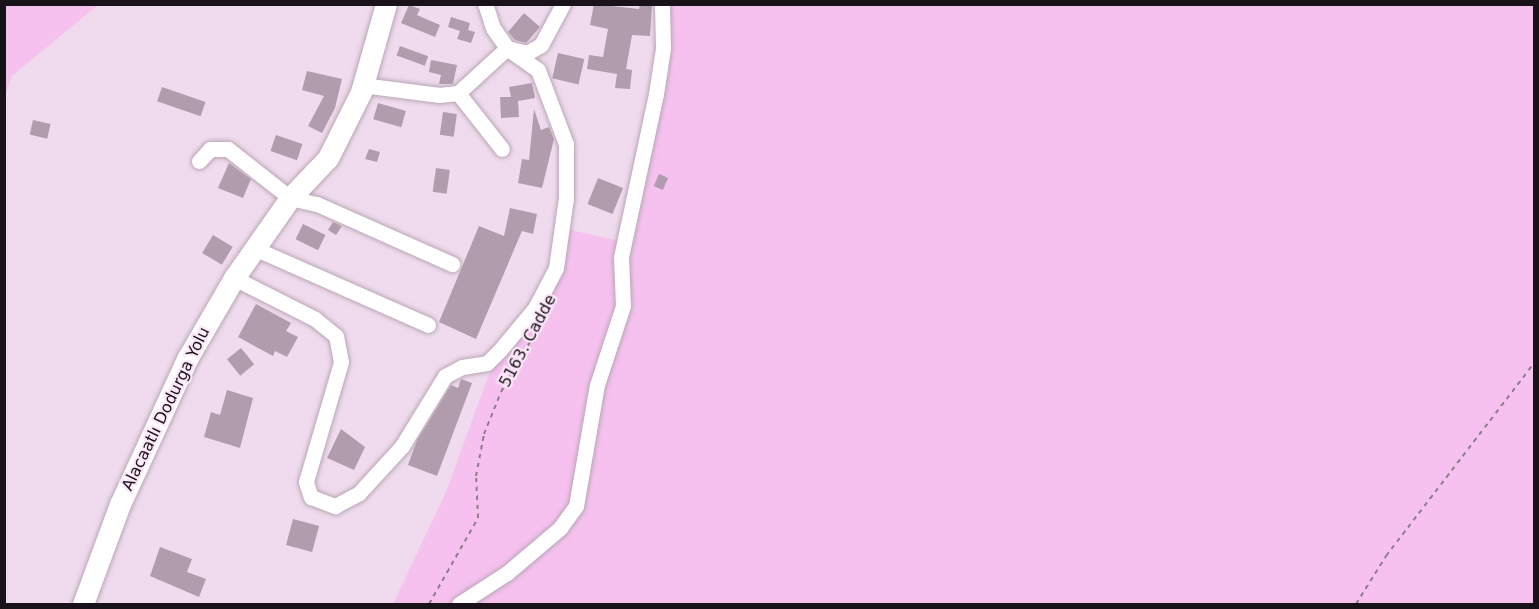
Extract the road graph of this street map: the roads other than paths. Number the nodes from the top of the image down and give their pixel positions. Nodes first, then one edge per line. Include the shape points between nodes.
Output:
1 (386, 4) edge
2 (485, 4) edge
3 (563, 4) edge
4 (662, 4) edge
5 (507, 48) junction
6 (362, 85) junction
7 (458, 93) junction
8 (502, 149) dead end
9 (199, 161) dead end
10 (290, 198) junction
11 (256, 249) junction
12 (452, 264) dead end
13 (234, 278) junction
14 (428, 325) dead end
15 (86, 604) edge
16 (459, 604) edge

1 - 6 street, Alacaatlı Dodurga Yolu
2 - 5 street via 493,28
3 - 5 street via 541,45 527,53
4 - 16 street via 663,48 656,94 621,257 623,306 597,385 576,506 560,528 507,573
5 - 7 street
5 - 13 street via 538,70 566,144 566,198 556,268 535,308 500,350 487,363 462,367 445,376 402,447 359,493 335,506 311,497 306,482 341,362 336,336 315,319
6 - 7 street via 439,95
6 - 10 street, Alacaatlı Dodurga Yolu via 328,158
7 - 8 street
9 - 10 street via 210,149 228,149
10 - 11 street, Alacaatlı Dodurga Yolu
10 - 12 street via 317,204
11 - 13 street, Alacaatlı Dodurga Yolu
11 - 14 street
13 - 15 street, Alacaatlı Dodurga Yolu via 187,359 120,504

